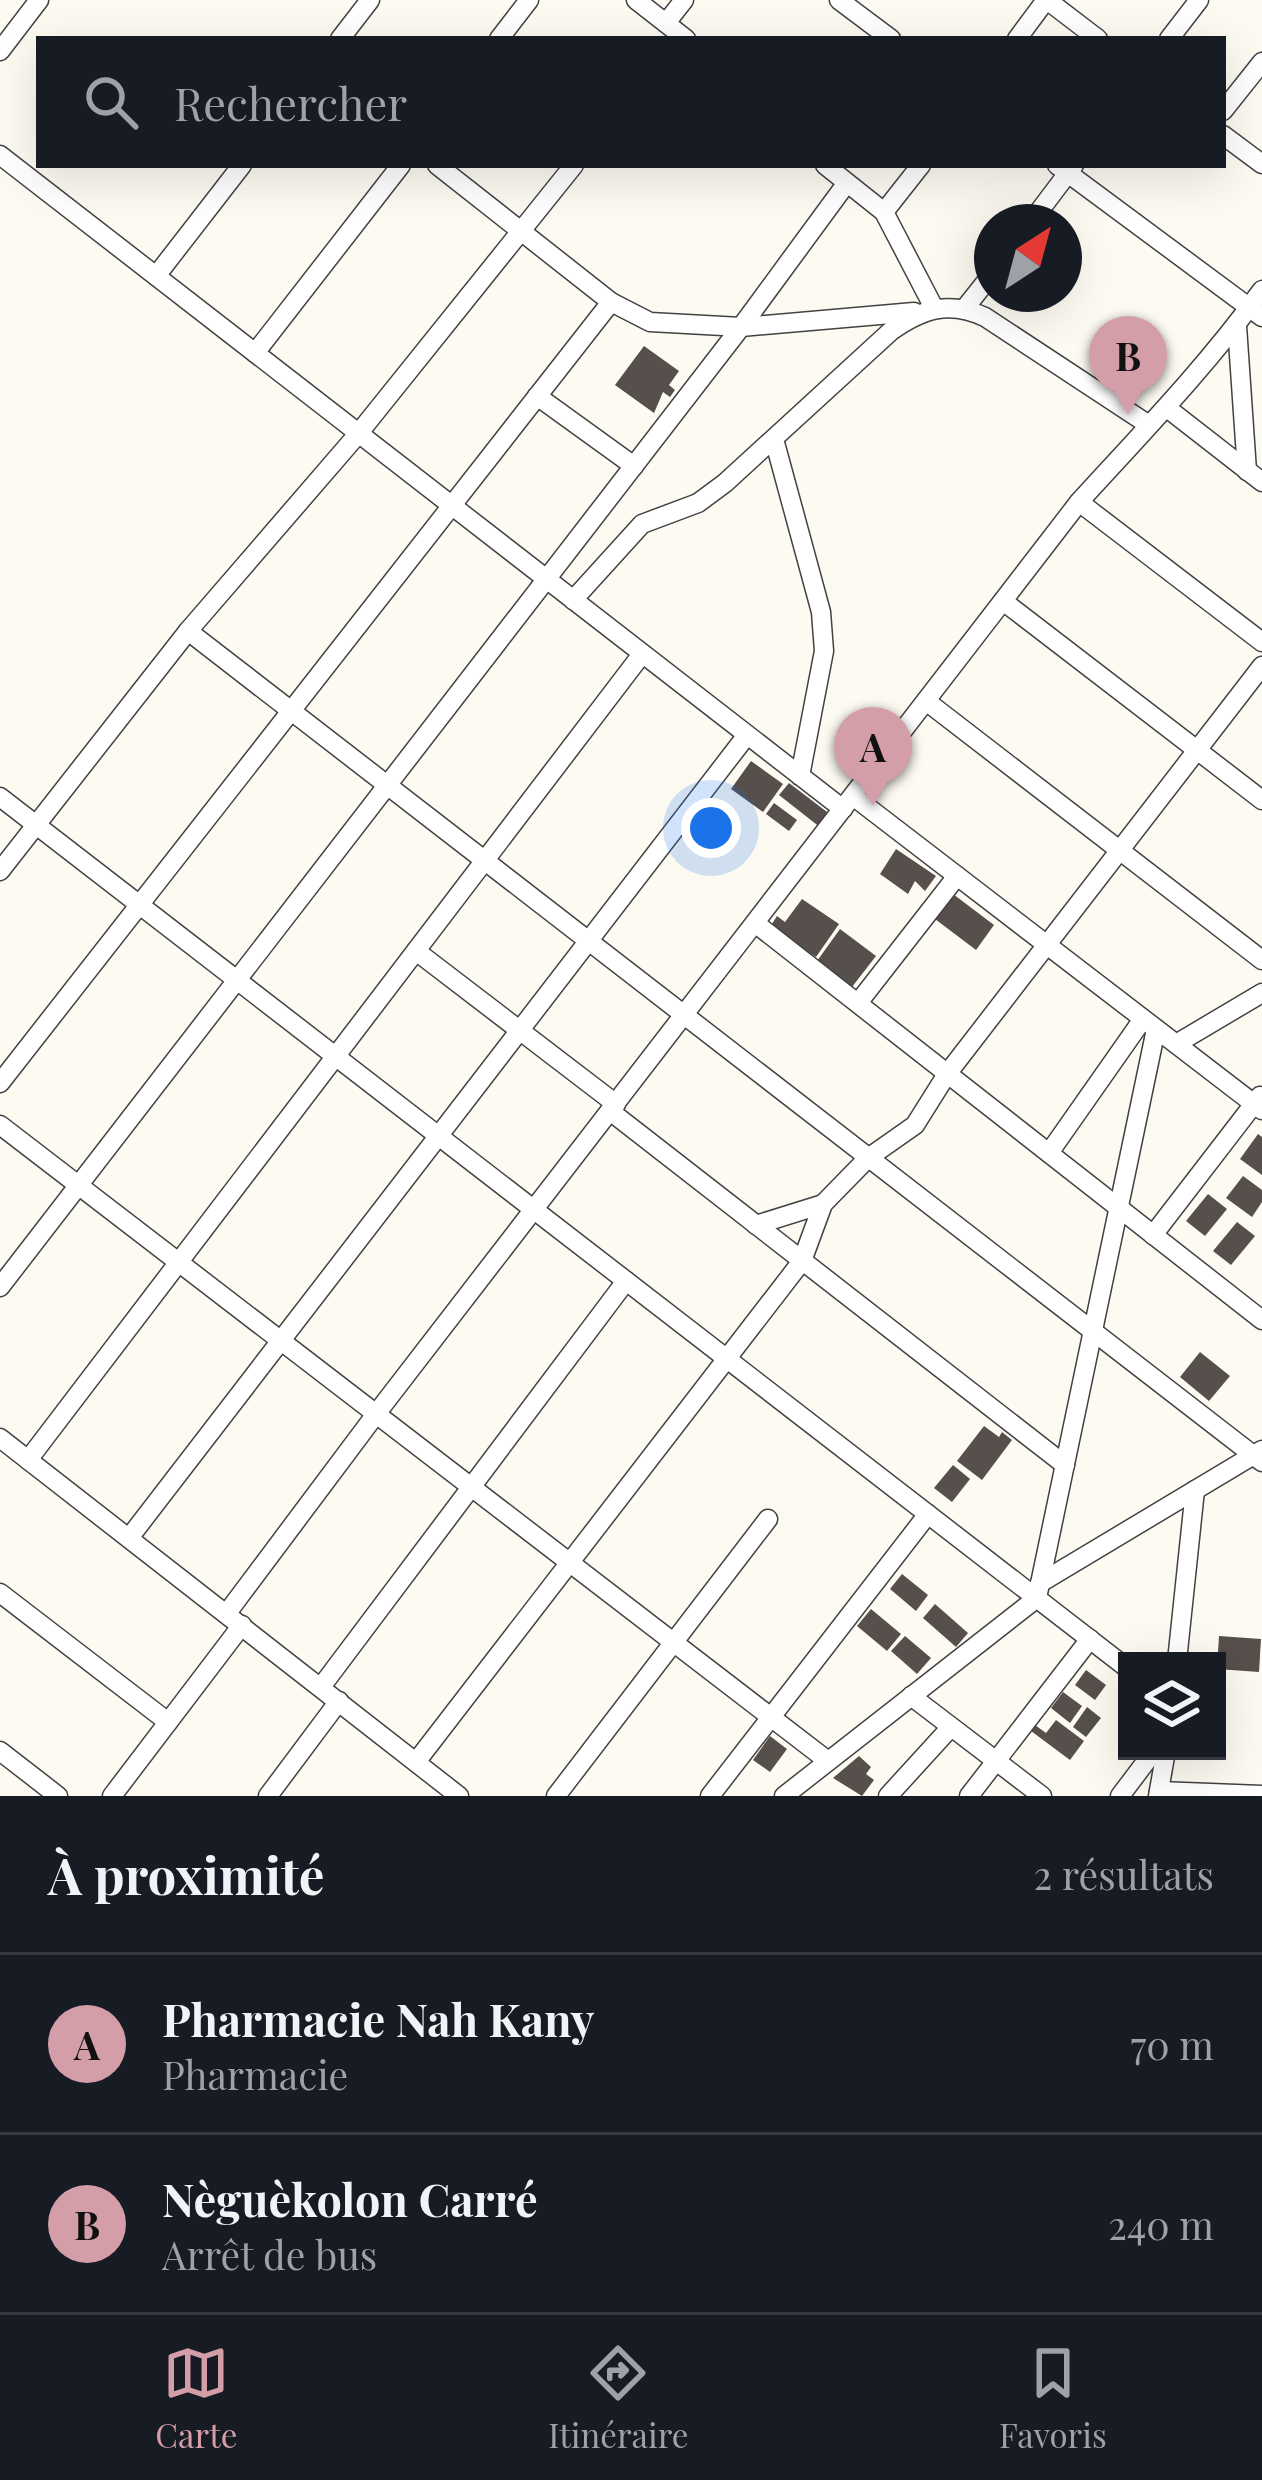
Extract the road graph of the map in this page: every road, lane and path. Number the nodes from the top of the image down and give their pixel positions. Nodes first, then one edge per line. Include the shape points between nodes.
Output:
1 (39, 0) edge
2 (370, 0) edge
3 (529, 0) edge
4 (636, 0) edge
5 (683, 0) edge
6 (839, 0) edge
7 (1046, 0) edge
8 (1199, 0) edge
9 (666, 23) junction
10 (342, 36) edge
11 (501, 36) edge
12 (682, 36) edge
13 (887, 36) edge
14 (1019, 36) edge
15 (1094, 36) edge
16 (1171, 36) edge
17 (0, 51) edge
18 (1262, 62) edge
19 (1226, 107) edge
20 (1226, 137) edge
21 (0, 155) edge
22 (1262, 164) edge
23 (240, 168) edge
24 (399, 168) edge
25 (441, 168) edge
26 (571, 168) edge
27 (828, 168) edge
28 (919, 168) edge
29 (1067, 168) edge
30 (846, 184) junction
31 (1043, 204) edge
32 (884, 212) junction
33 (519, 229) junction
34 (156, 276) junction
35 (1262, 290) edge
36 (974, 297) edge
37 (611, 302) junction
38 (965, 308) junction
39 (926, 310) junction
40 (1256, 312) edge
41 (1237, 326) junction
42 (741, 327) junction
43 (255, 353) junction
44 (537, 396) junction
45 (1167, 408) junction
46 (1149, 425) junction
47 (358, 434) junction
48 (774, 439) junction
49 (634, 466) junction
50 (1254, 477) edge
51 (1079, 502) junction
52 (452, 506) junction
53 (546, 579) junction
54 (573, 600) junction
55 (1003, 601) junction
56 (188, 632) junction
57 (1262, 642) edge
58 (643, 654) junction
59 (1262, 666) edge
60 (926, 701) junction
61 (291, 711) junction
62 (747, 735) junction
63 (1197, 750) junction
64 (800, 776) junction
65 (387, 785) junction
66 (0, 797) edge
67 (1262, 800) edge
68 (848, 803) junction
69 (36, 825) junction
70 (1120, 850) junction
71 (485, 861) junction
72 (0, 871) edge
73 (957, 876) junction
74 (139, 905) junction
75 (755, 923) junction
76 (588, 940) junction
77 (1047, 945) junction
78 (416, 951) junction
79 (1262, 960) edge
80 (236, 980) junction
81 (1262, 993) edge
82 (858, 1004) junction
83 (684, 1015) junction
84 (1150, 1024) junction
85 (520, 1030) junction
86 (1176, 1044) junction
87 (336, 1056) junction
88 (947, 1074) junction
89 (0, 1083) edge
90 (1260, 1102) edge
91 (613, 1107) junction
92 (0, 1125) edge
93 (438, 1136) junction
94 (1048, 1153) junction
95 (868, 1158) junction
96 (78, 1186) junction
97 (823, 1204) junction
98 (1116, 1206) junction
99 (534, 1210) junction
100 (756, 1225) junction
101 (1154, 1235) junction
102 (178, 1262) junction
103 (802, 1262) junction
104 (626, 1281) junction
105 (0, 1287) edge
106 (1259, 1312) edge
107 (1092, 1330) junction
108 (280, 1341) junction
109 (727, 1359) junction
110 (376, 1414) junction
111 (0, 1438) edge
112 (1259, 1456) edge
113 (28, 1460) junction
114 (1065, 1465) junction
115 (472, 1487) junction
116 (1195, 1490) junction
117 (928, 1514) junction
118 (768, 1519) dead end
119 (129, 1538) junction
120 (570, 1563) junction
121 (1038, 1590) junction
122 (0, 1593) edge
123 (235, 1619) junction
124 (1090, 1639) junction
125 (674, 1642) junction
126 (1178, 1652) edge
127 (1118, 1661) edge
128 (321, 1688) junction
129 (910, 1696) junction
130 (339, 1701) junction
131 (771, 1717) junction
132 (168, 1722) junction
133 (951, 1727) junction
134 (0, 1751) edge
135 (828, 1760) junction
136 (1147, 1760) edge
137 (1165, 1760) edge
138 (996, 1761) junction
139 (416, 1762) junction
140 (434, 1789) edge
141 (1159, 1794) edge
142 (1262, 1795) edge
143 (58, 1796) edge
144 (112, 1796) edge
145 (268, 1796) edge
146 (459, 1796) edge
147 (556, 1796) edge
148 (710, 1796) edge
149 (784, 1796) edge
150 (888, 1796) edge
151 (969, 1796) edge
152 (1042, 1796) edge
153 (1120, 1796) edge

1 - 17 street
2 - 10 street
3 - 11 street
4 - 9 street
5 - 9 street
6 - 13 street
7 - 14 street
7 - 15 street
8 - 16 street
9 - 12 street
18 - 19 street
20 - 22 street
21 - 34 street
23 - 34 street
24 - 43 street
25 - 33 street
26 - 33 street
27 - 30 street
28 - 32 street
29 - 31 street
29 - 40 street
30 - 32 street
30 - 42 street
32 - 39 street
33 - 37 street
33 - 47 street
34 - 43 street
35 - 40 street
36 - 38 street
37 - 42 street via 650,322
37 - 44 street
38 - 39 street
38 - 46 street
39 - 42 street
39 - 48 street
40 - 41 street
41 - 45 street
41 - 50 street
42 - 49 street
43 - 47 street
44 - 49 street
44 - 52 street
45 - 46 street
45 - 50 street
46 - 51 street
47 - 52 street
47 - 56 street
48 - 54 street via 698,503 642,524
48 - 64 street via 821,611 824,651
49 - 53 street
51 - 55 street
51 - 57 street
52 - 53 street
52 - 61 street
53 - 54 street
53 - 65 street
54 - 58 street
55 - 60 street
55 - 63 street
56 - 61 street
56 - 69 street
58 - 62 street
58 - 71 street
59 - 63 street
60 - 68 street
60 - 70 street
61 - 65 street
61 - 74 street
62 - 64 street
62 - 76 street
63 - 67 street
63 - 70 street
64 - 68 street
65 - 71 street
65 - 80 street
66 - 69 street
68 - 73 street
68 - 75 street
69 - 72 street
69 - 74 street
70 - 77 street
70 - 79 street
71 - 76 street
71 - 78 street
73 - 77 street
73 - 82 street
74 - 80 street
74 - 89 street
75 - 82 street
75 - 83 street
76 - 83 street
76 - 85 street
77 - 84 street
77 - 88 street
78 - 85 street
78 - 87 street
80 - 87 street
80 - 96 street
81 - 86 street
82 - 88 street
83 - 91 street
83 - 95 street
84 - 86 street
84 - 94 street
84 - 98 street
85 - 91 street
85 - 93 street
86 - 90 street
87 - 93 street
87 - 102 street
88 - 94 street
88 - 95 street via 915,1125
90 - 101 street
91 - 99 street
91 - 100 street
92 - 96 street
93 - 99 street
93 - 108 street
94 - 98 street
95 - 97 street
95 - 107 street
96 - 102 street
96 - 105 street
97 - 100 street
97 - 103 street
98 - 101 street
98 - 107 street
99 - 104 street
99 - 110 street
100 - 103 street
101 - 106 street
102 - 108 street
102 - 113 street
103 - 109 street
103 - 114 street
104 - 109 street
104 - 115 street
107 - 112 street
107 - 114 street
108 - 110 street
108 - 119 street
109 - 117 street
109 - 120 street
110 - 115 street
110 - 123 street
111 - 113 street
112 - 116 street
113 - 119 street
114 - 121 street
115 - 120 street
115 - 128 street
116 - 121 street
116 - 126 street
117 - 121 street
117 - 131 street
118 - 125 street
119 - 123 street
120 - 125 street
120 - 139 street
121 - 124 street
121 - 129 street
122 - 132 street
123 - 128 street
123 - 132 street
124 - 127 street
124 - 138 street
125 - 131 street
125 - 147 street
128 - 130 street
129 - 133 street
129 - 135 street
130 - 139 street
130 - 145 street
131 - 135 street
131 - 148 street
132 - 144 street
133 - 138 street
133 - 150 street
134 - 143 street
135 - 149 street
136 - 153 street
137 - 141 street
138 - 151 street
138 - 152 street
139 - 140 street
140 - 146 street
141 - 142 street

